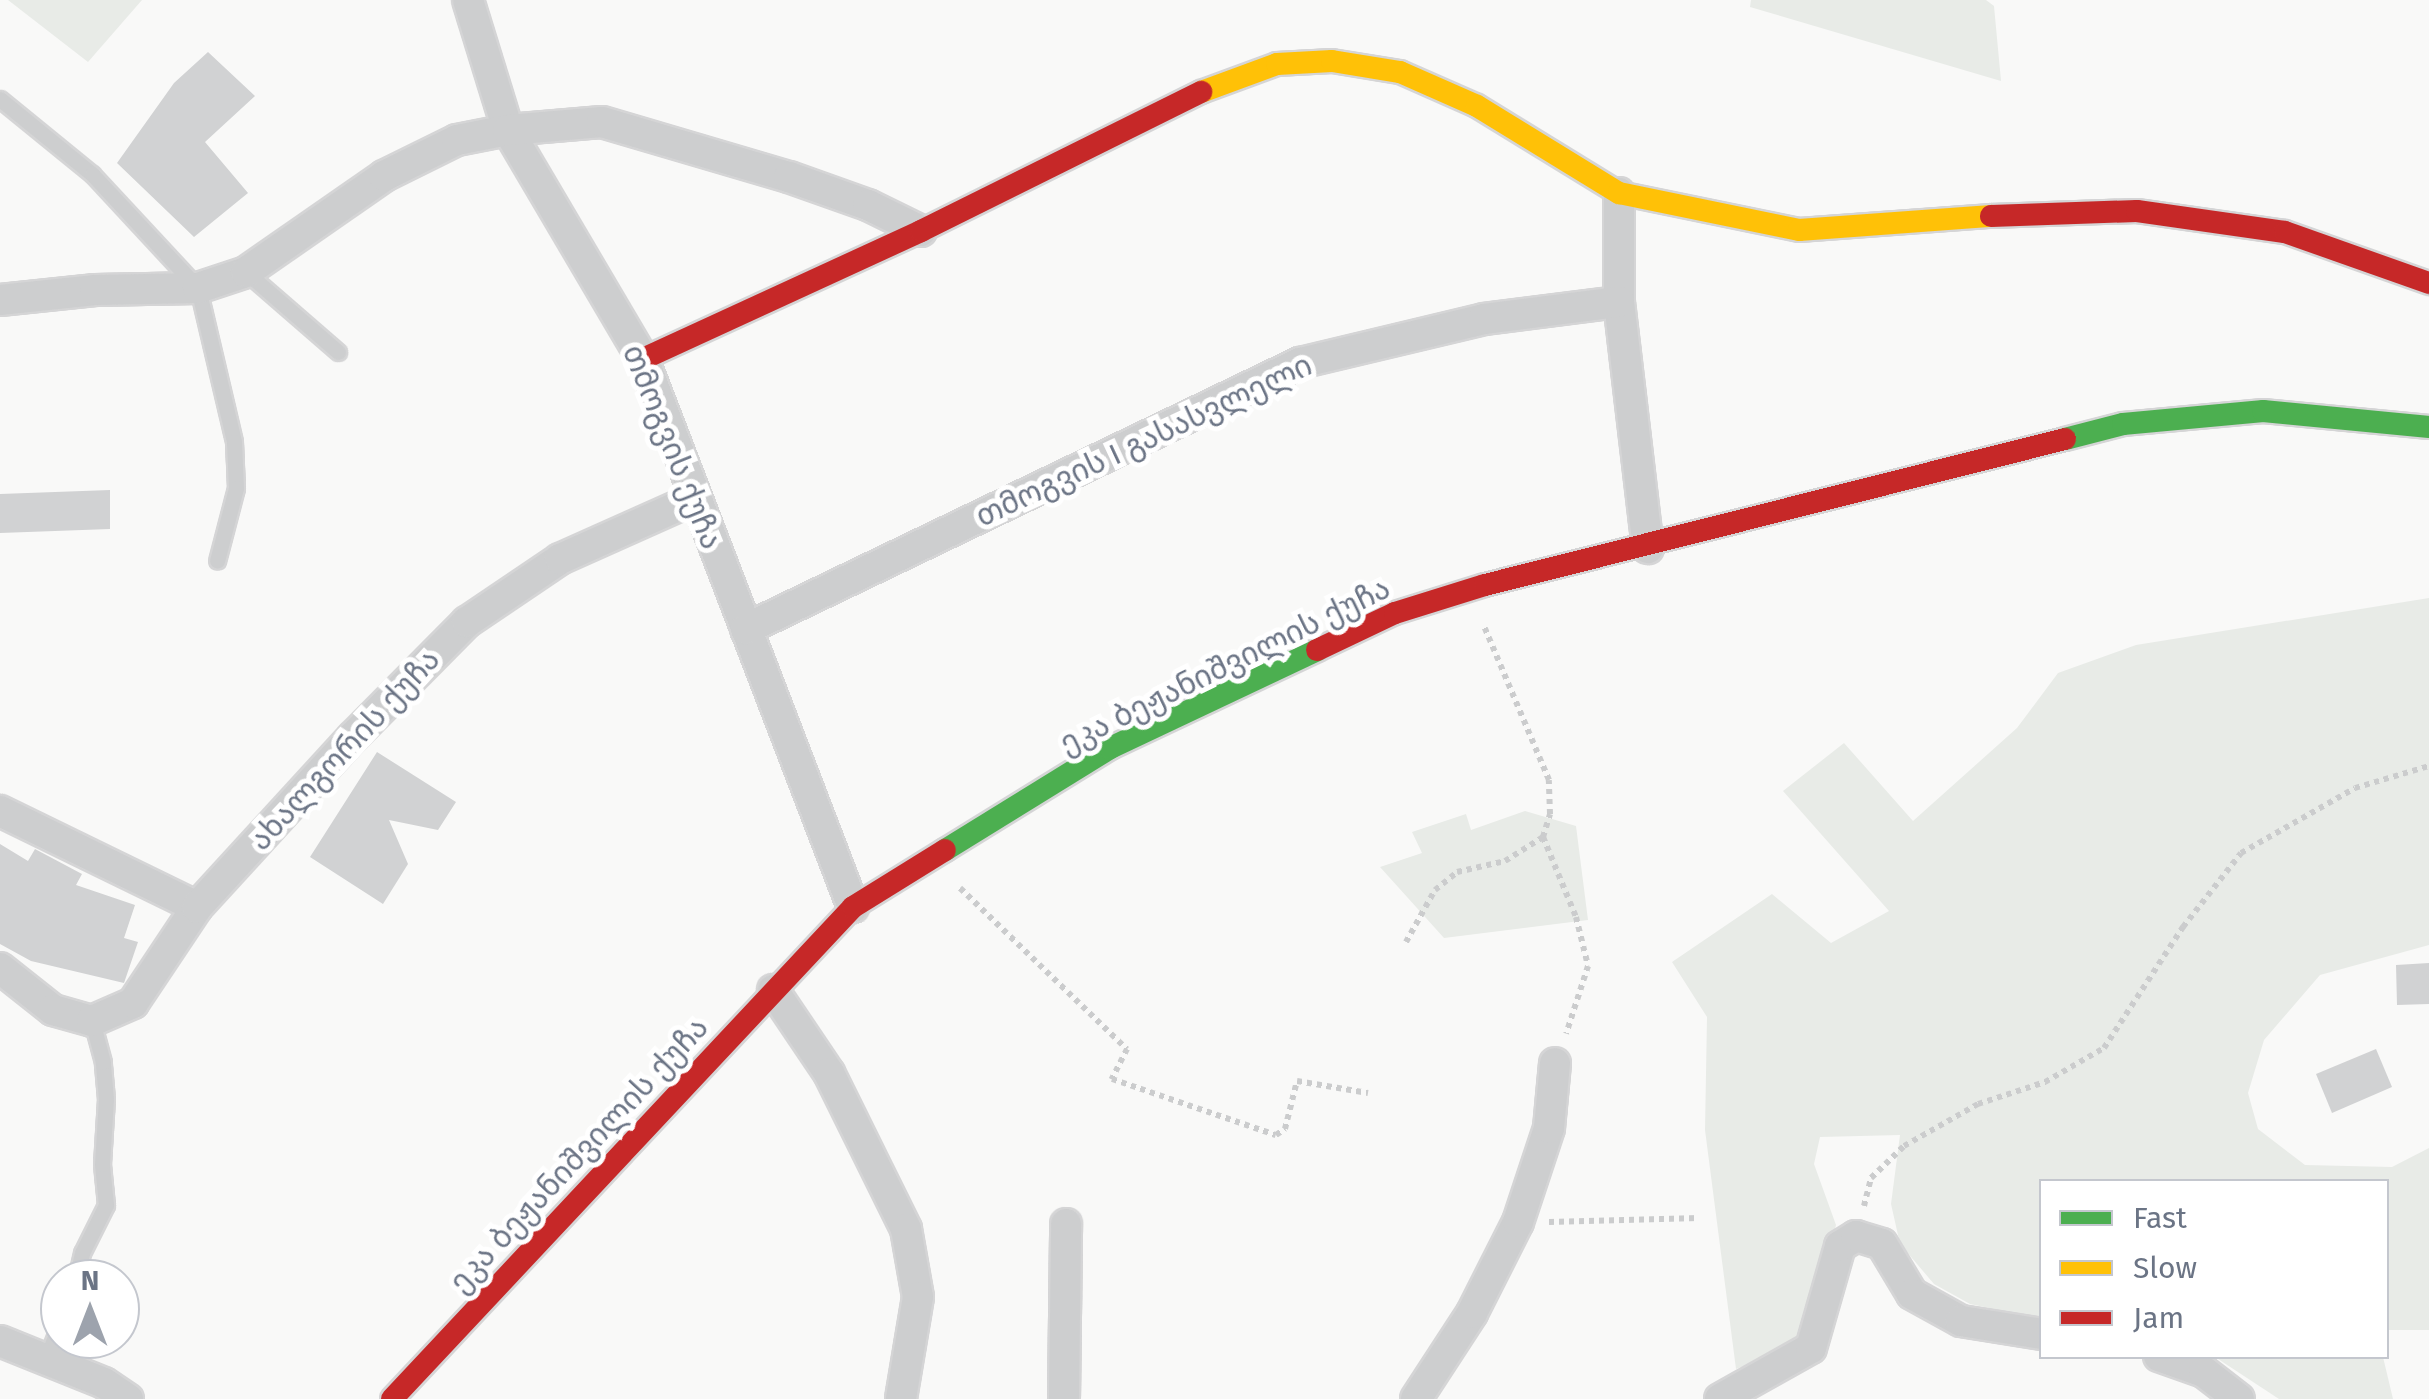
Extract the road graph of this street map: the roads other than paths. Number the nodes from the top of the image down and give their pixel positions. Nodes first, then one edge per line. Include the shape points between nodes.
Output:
1 (497, 0) edge
2 (470, 13) edge
3 (0, 100) edge
4 (508, 130) junction
5 (1619, 192) junction
6 (922, 232) junction
7 (246, 272) junction
8 (2429, 284) edge
9 (198, 288) junction
10 (0, 300) edge
11 (1619, 302) junction
12 (338, 352) dead end
13 (643, 359) junction
14 (2429, 428) edge
15 (694, 498) junction
16 (1648, 548) junction
17 (216, 561) dead end
18 (746, 629) junction
19 (0, 811) edge
20 (197, 907) junction
21 (853, 907) junction
22 (0, 968) edge
23 (773, 990) junction
24 (92, 1022) junction
25 (1555, 1063) road end
26 (1066, 1224) dead end
27 (81, 1259) edge
28 (2039, 1334) edge
29 (0, 1341) edge
30 (2167, 1359) edge
31 (46, 1360) joint
32 (128, 1399) edge
33 (392, 1399) edge
34 (902, 1399) edge
35 (1064, 1399) edge
36 (1416, 1399) edge
37 (1720, 1399) edge
38 (2239, 1399) edge

1 - 2 street
2 - 4 street, თმოგვის ქუჩა
3 - 9 lane via 92,174
4 - 6 street via 602,122 789,177
4 - 7 street via 457,140 384,176
4 - 13 street, თმოგვის ქუჩა
5 - 6 street via 1477,106 1400,72 1332,62 1276,64 1221,82
5 - 8 street via 1799,230 2137,211 2285,232
5 - 11 street
6 - 13 street
7 - 9 street
7 - 12 lane
9 - 10 street
9 - 17 lane via 234,442 236,488
11 - 16 street
11 - 18 street, თმოგვის I გასასვლელი via 1484,319 1300,362
13 - 15 street, თმოგვის ქუჩა
14 - 16 street, ეკა ბეჟანიშვილის ქუჩა via 2264,410 2123,424
15 - 18 street, თმოგვის ქუჩა
15 - 20 street, ახალგორის ქუჩა via 560,559 467,622
16 - 21 street, ეკა ბეჟანიშვილის ქუჩა via 1395,614 1110,748
18 - 21 street, თმოგვის ქუჩა
19 - 20 street
20 - 24 street, ახალგორის ქუჩა via 133,1003
21 - 23 street, ეკა ბეჟანიშვილის ქუჩა
22 - 24 street via 53,1010
23 - 33 street, ეკა ბეჟანიშვილის ქუჩა
23 - 34 street via 829,1073 906,1229 918,1297
24 - 27 lane via 106,1098 106,1205
25 - 36 street via 1549,1128 1518,1222 1472,1313
26 - 35 street
28 - 37 street via 1960,1321 1912,1294 1882,1244 1856,1236 1840,1246 1812,1348
29 - 31 street
30 - 38 street via 2204,1372
31 - 32 street

